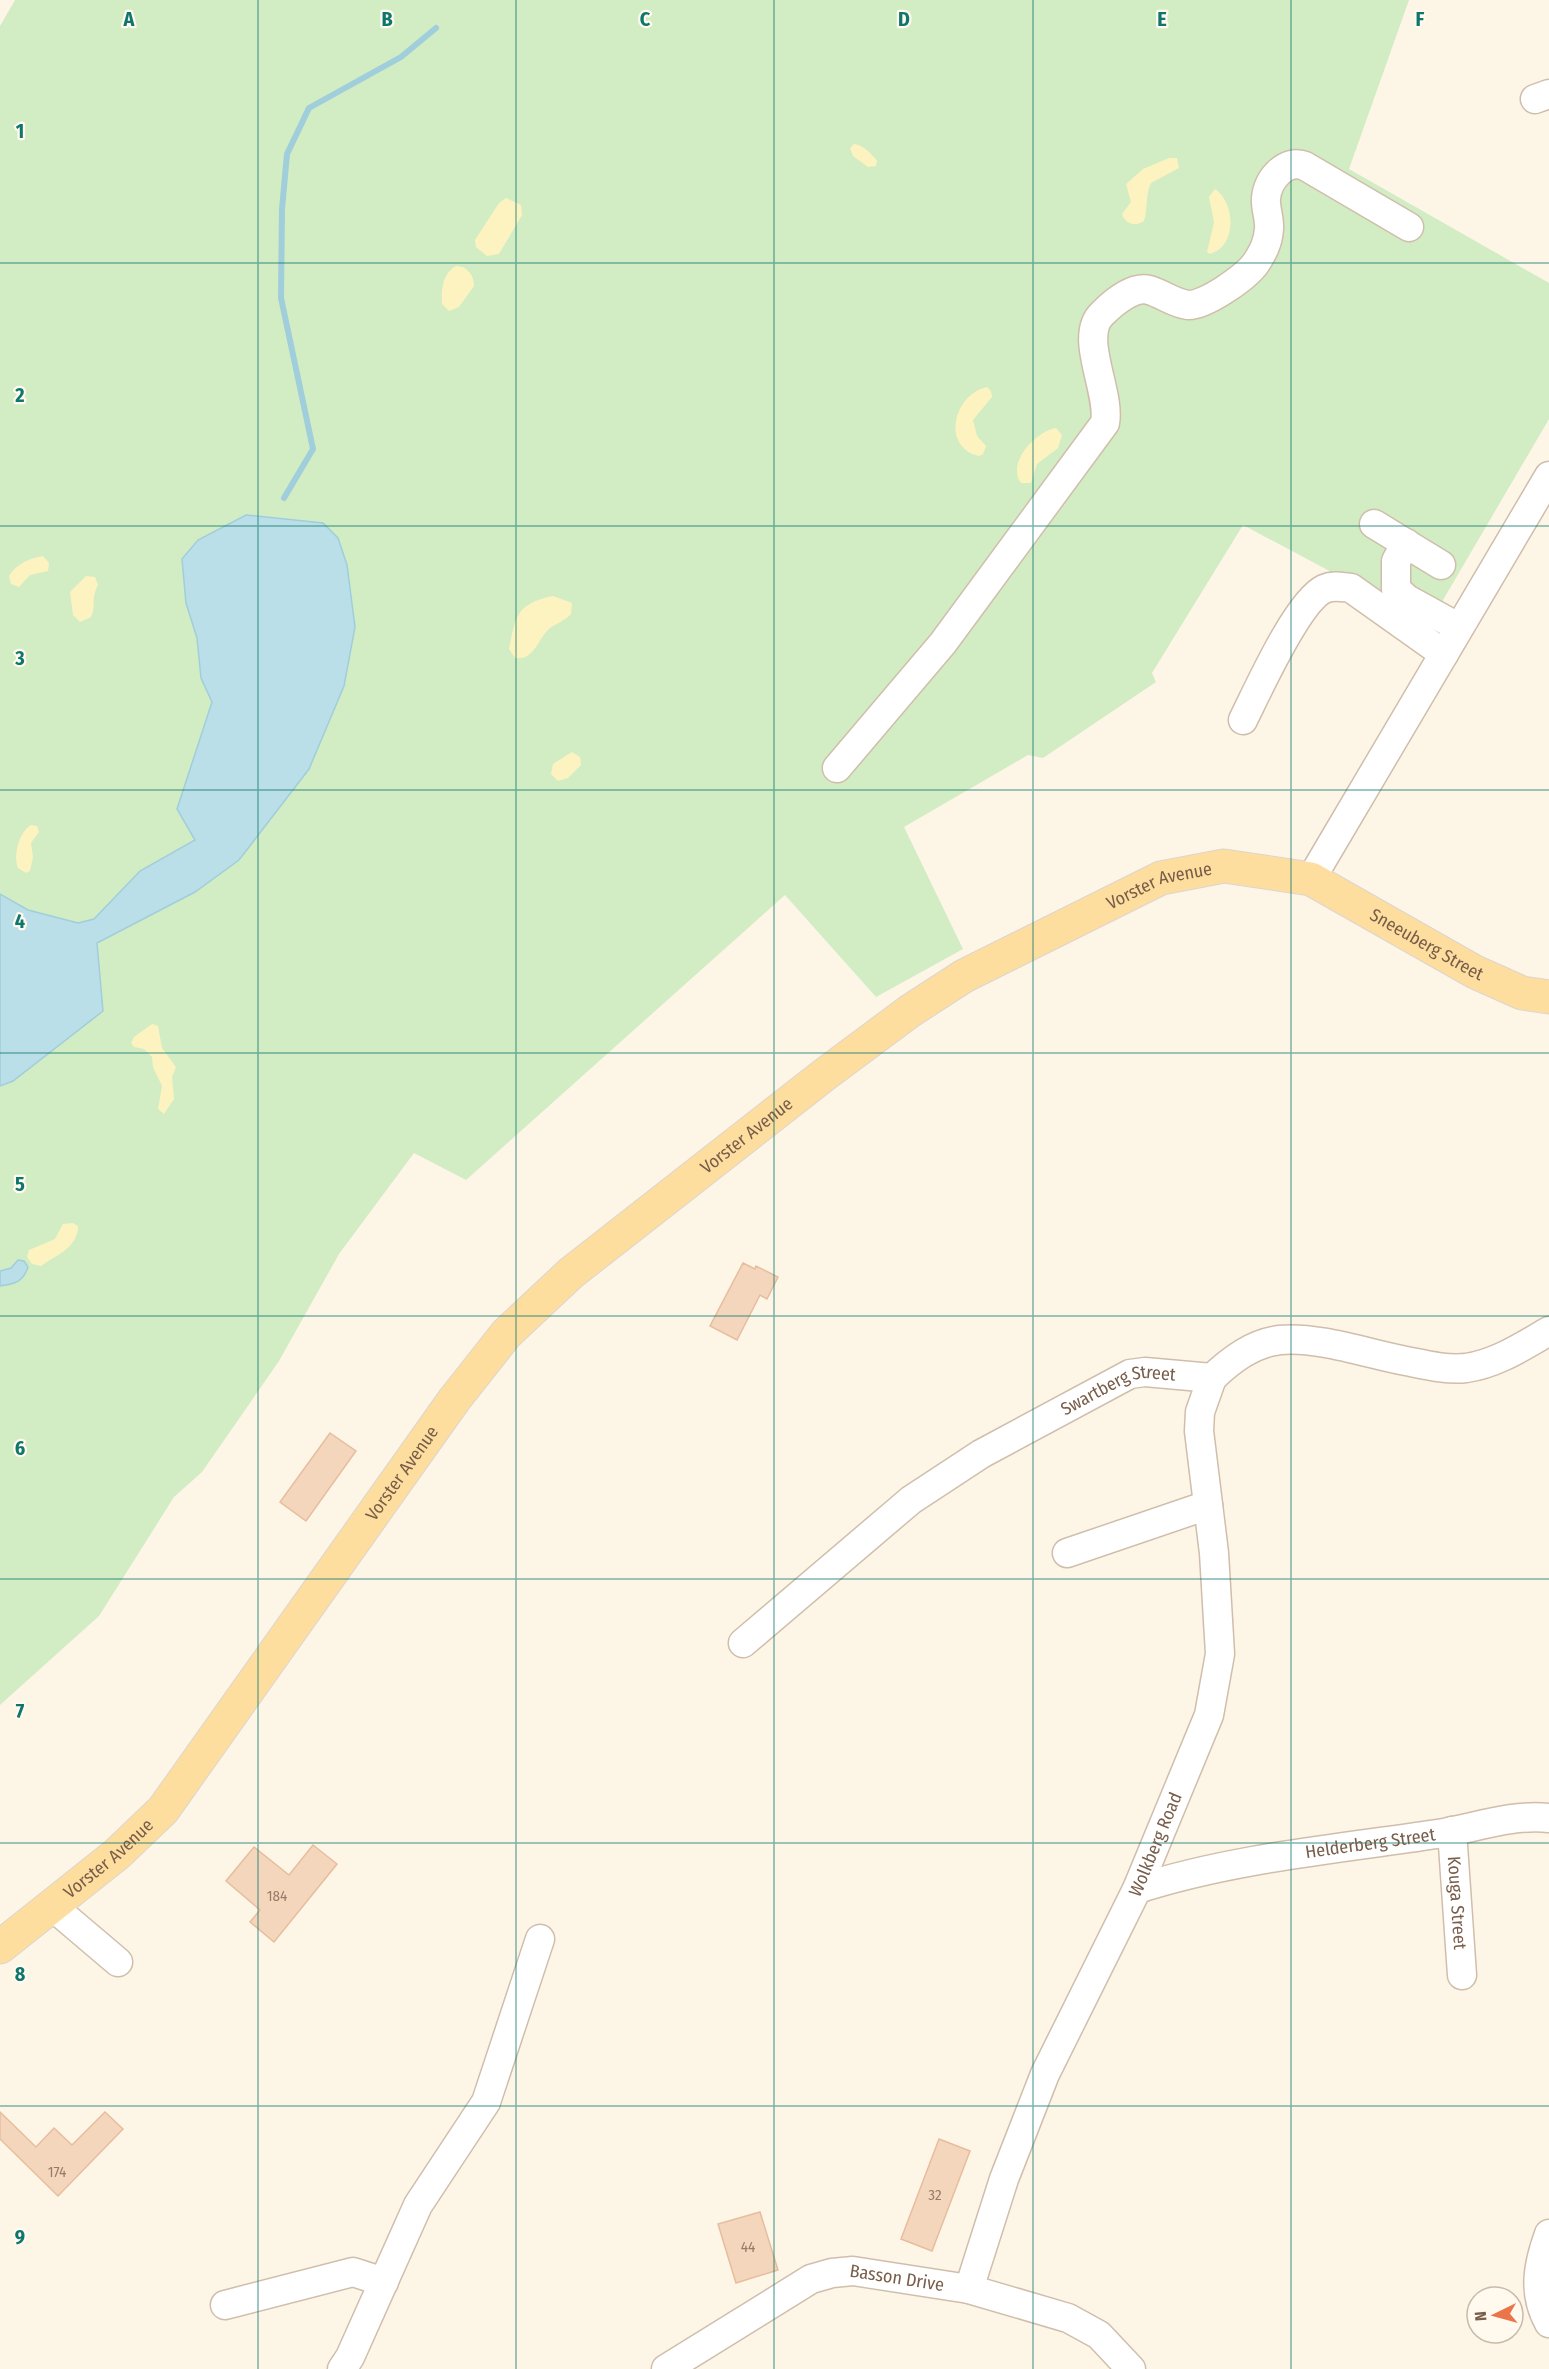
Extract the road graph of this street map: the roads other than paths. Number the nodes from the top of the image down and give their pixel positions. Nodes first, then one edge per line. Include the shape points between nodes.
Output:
1 (1409, 227) dead end
2 (1549, 476) edge
3 (1374, 524) dead end
4 (1406, 543) junction
5 (1441, 565) dead end
6 (1458, 627) junction
7 (1444, 654) junction
8 (1243, 720) dead end
9 (837, 768) dead end
10 (1311, 879) junction
11 (1549, 997) edge
12 (1549, 1331) edge
13 (1212, 1377) junction
14 (1208, 1505) junction
15 (1067, 1553) dead end
16 (743, 1642) dead end
17 (1549, 1818) edge
18 (1452, 1832) junction
19 (1150, 1857) junction
20 (1191, 1871) junction
21 (1137, 1888) junction
22 (52, 1906) junction
23 (540, 1939) dead end
24 (0, 1947) edge
25 (118, 1962) dead end
26 (1462, 1975) dead end
27 (1549, 2234) edge
28 (384, 2282) junction
29 (969, 2289) junction
30 (225, 2305) dead end
31 (1549, 2323) edge
32 (342, 2369) edge
33 (666, 2369) edge
34 (1131, 2369) edge

1 - 9 street via 1305,166 1286,165 1268,186 1265,249 1250,272 1209,299 1190,305 1148,290 1113,302 1097,318 1092,336 1108,409 1105,423 944,643
2 - 6 street
3 - 4 street
4 - 5 street
4 - 6 street via 1396,561 1396,589
6 - 7 street
7 - 8 street via 1351,588 1333,586 1321,590 1296,621
7 - 10 street
10 - 11 main road, Sneeuberg Street via 1475,972 1522,993
10 - 22 main road, Vorster Avenue via 1224,866 1161,879 964,976 824,1075 580,1266 537,1304 474,1372 163,1810 125,1847
12 - 13 street via 1491,1362 1465,1368 1437,1367 1313,1342 1280,1341 1252,1348
13 - 14 street, Wolkberg Road via 1200,1412 1199,1431
13 - 16 street, Swartberg Street via 1130,1374 981,1454 911,1500
14 - 15 street
14 - 19 street, Wolkberg Road via 1219,1621 1216,1686 1209,1715
17 - 18 street, Helderberg Street via 1522,1816
18 - 20 street, Helderberg Street
18 - 26 street, Kouga Street
19 - 20 street
19 - 21 street, Wolkberg Road
20 - 21 street, Helderberg Street
21 - 29 street, Wolkberg Road via 1045,2074 1004,2179
22 - 24 main road, Vorster Avenue
22 - 25 street
23 - 28 street via 486,2102 418,2205
27 - 31 street via 1539,2262 1537,2284
28 - 30 street via 353,2272
28 - 32 street
29 - 33 street, Basson Drive via 853,2271 832,2273 811,2279
29 - 34 street, Basson Drive via 1068,2318 1099,2335

